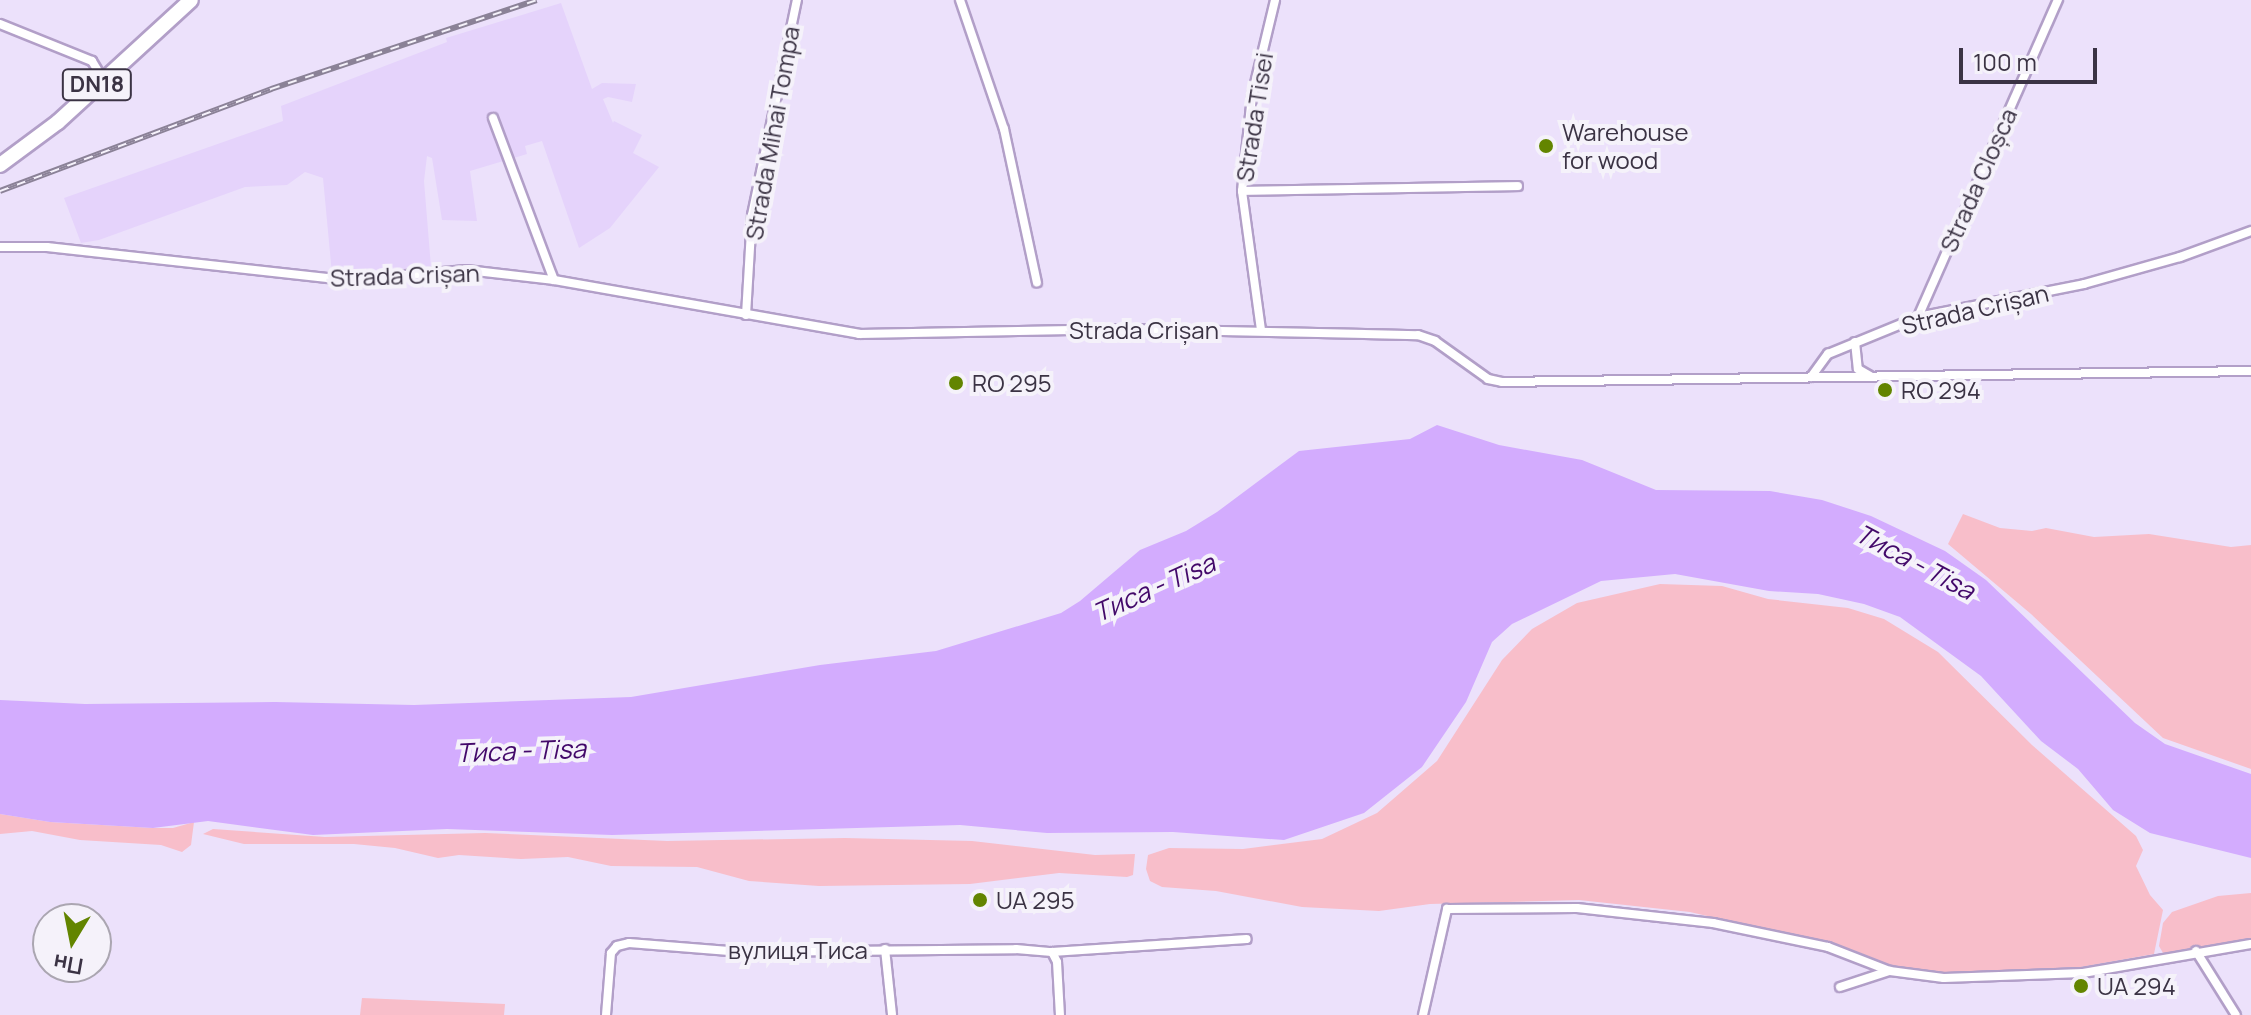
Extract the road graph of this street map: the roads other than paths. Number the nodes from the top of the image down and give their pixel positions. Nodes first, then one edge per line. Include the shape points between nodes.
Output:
1 (191, 0) edge
2 (797, 0) edge
3 (960, 0) edge
4 (1275, 0) edge
5 (2058, 0) edge
6 (0, 24) edge
7 (103, 79) junction
8 (493, 118) dead end
9 (0, 165) edge
10 (1518, 186) dead end
11 (1242, 191) junction
12 (2251, 231) edge
13 (0, 247) edge
14 (554, 280) junction
15 (1037, 283) dead end
16 (746, 315) junction
17 (1918, 317) junction
18 (1261, 330) junction
19 (1855, 342) junction
20 (2251, 371) edge
21 (1871, 376) junction
22 (1811, 377) junction
23 (1247, 939) dead end
24 (2251, 944) edge
25 (885, 949) junction
26 (2196, 951) junction
27 (1052, 952) junction
28 (1890, 971) junction
29 (1840, 987) dead end
30 (606, 1015) edge
31 (892, 1015) edge
32 (1060, 1015) edge
33 (1423, 1015) edge
34 (2236, 1015) edge

1 - 7 main road, DN18
2 - 16 street, Strada Mihai Tompa via 752,215
3 - 15 street via 1004,129
4 - 11 street, Strada Tisei via 1252,96
5 - 17 street, Strada Cloșca
6 - 7 street via 92,61
7 - 9 main road, DN18 via 58,122
8 - 14 street
10 - 11 street
11 - 18 street, Strada Tisei
12 - 17 street, Strada Crișan via 2084,284
13 - 14 street, Strada Crișan via 47,247 345,280 448,269
14 - 16 street, Strada Crișan
16 - 18 street, Strada Crișan via 859,334
17 - 19 street, Strada Crișan
18 - 22 street, Strada Crișan via 1418,335 1497,381
19 - 21 street via 1858,369
19 - 22 street, Strada Crișan via 1828,354
20 - 21 street
21 - 22 street
23 - 27 street, вулиця Тиса
24 - 26 street
25 - 27 street, вулиця Тиса
25 - 30 street, вулиця Тиса via 742,952 629,943 611,953
25 - 31 street
26 - 28 street via 2083,973 1944,978
26 - 34 street
27 - 32 street
28 - 29 street
28 - 33 street via 1828,947 1713,923 1577,908 1447,909

